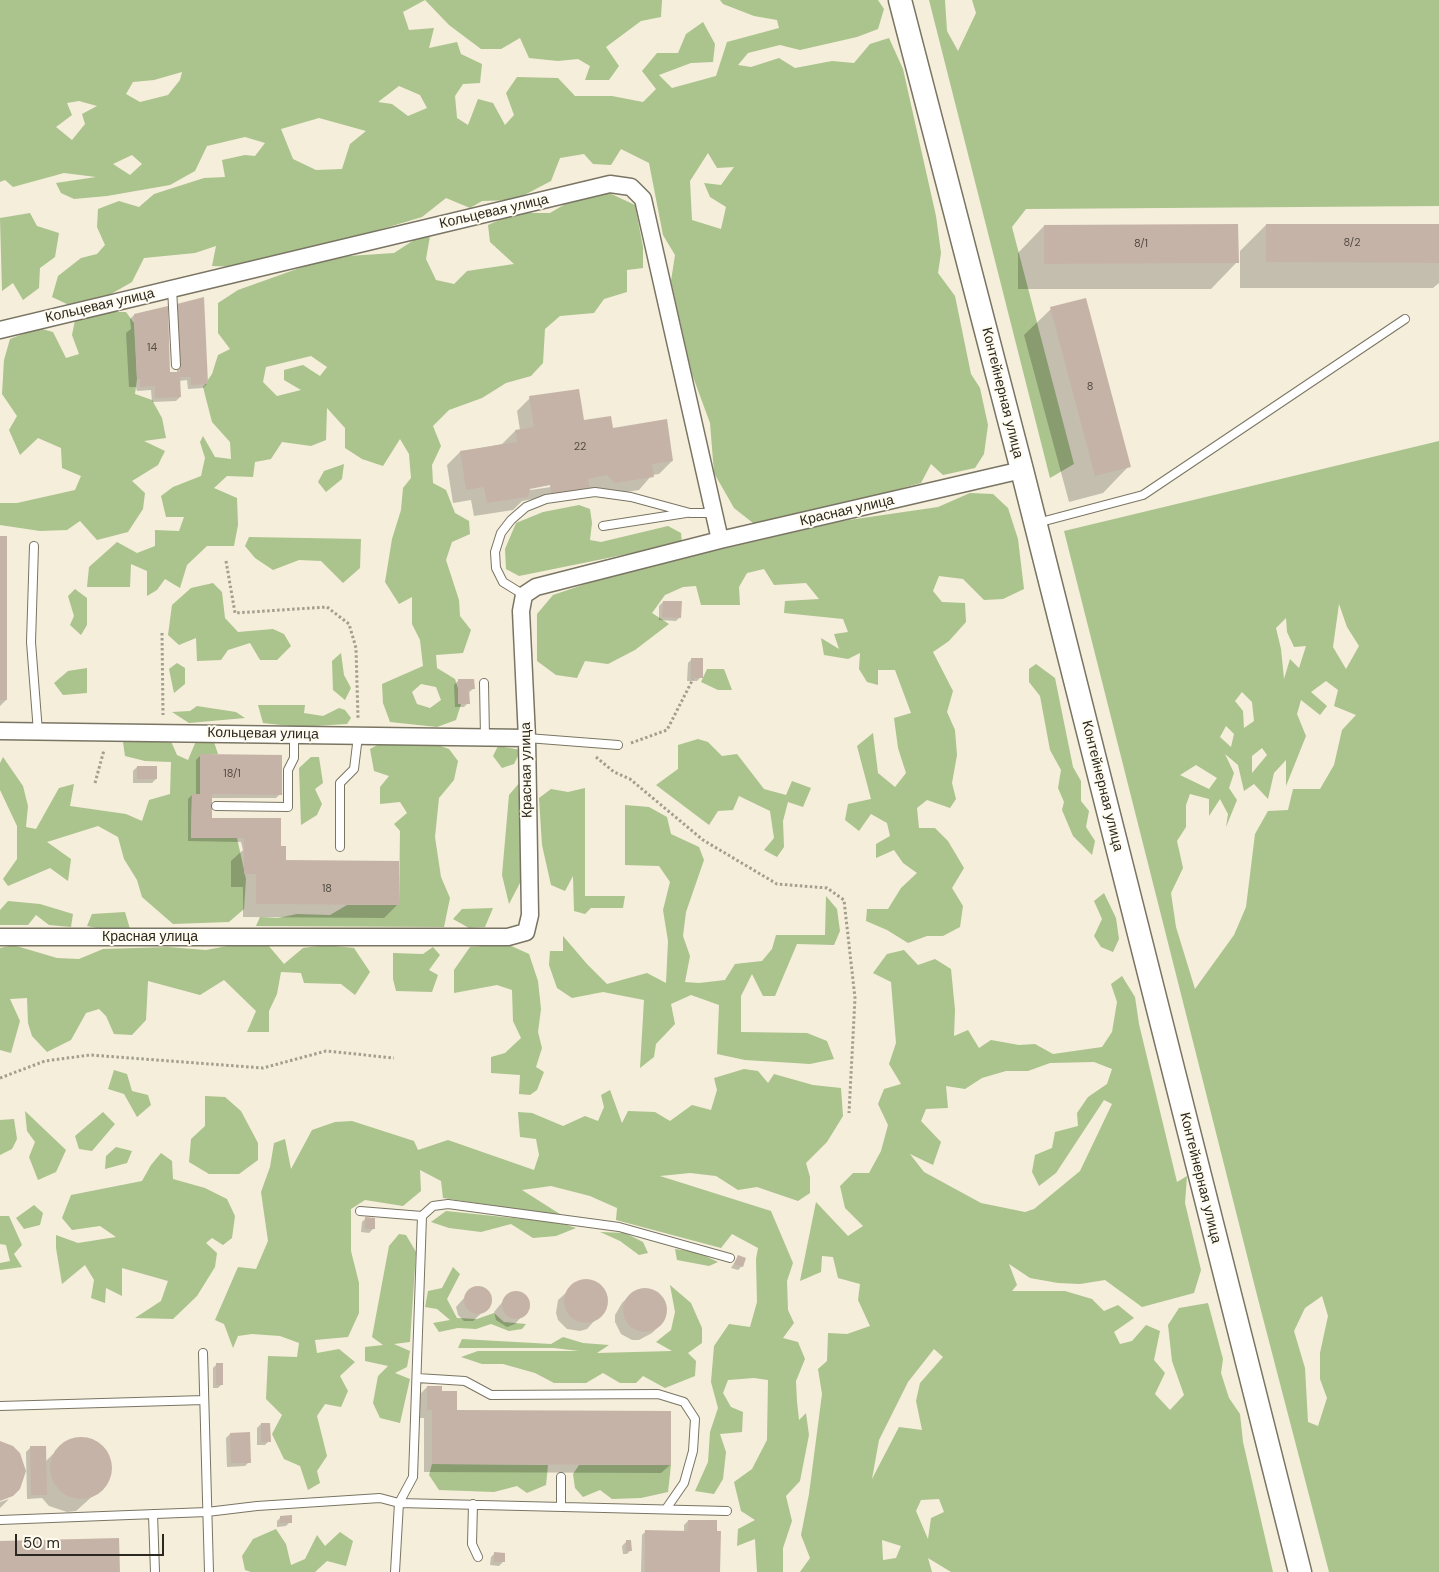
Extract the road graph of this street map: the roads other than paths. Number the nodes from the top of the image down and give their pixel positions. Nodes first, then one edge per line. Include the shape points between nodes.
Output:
1 (900, 0) edge
2 (172, 288) junction
3 (1405, 319) dead end
4 (0, 330) edge
5 (176, 364) dead end
6 (1022, 470) junction
7 (690, 513) junction
8 (714, 513) junction
9 (1036, 523) junction
10 (603, 526) dead end
11 (720, 540) junction
12 (34, 546) dead end
13 (524, 595) junction
14 (484, 683) dead end
15 (0, 731) edge
16 (38, 732) junction
17 (294, 734) junction
18 (358, 736) junction
19 (485, 737) junction
20 (527, 738) junction
21 (618, 745) road end
22 (216, 806) dead end
23 (340, 847) dead end
24 (0, 937) edge
25 (360, 1211) dead end
26 (422, 1216) junction
27 (730, 1258) dead end
28 (203, 1353) dead end
29 (417, 1378) junction
30 (204, 1400) junction
31 (0, 1406) edge
32 (561, 1477) dead end
33 (399, 1503) junction
34 (473, 1504) junction
35 (561, 1506) junction
36 (666, 1510) junction
37 (207, 1512) junction
38 (727, 1512) dead end
39 (153, 1514) junction
40 (0, 1520) edge
41 (478, 1557) dead end
42 (155, 1572) edge
43 (209, 1572) edge
44 (395, 1572) edge
45 (1300, 1572) edge

1 - 6 street, Контейнерная улица
2 - 4 street, Кольцевая улица
2 - 5 lane
2 - 8 street, Кольцевая улица via 610,184 631,186 643,200
3 - 9 lane via 1143,495
6 - 9 street, Контейнерная улица
6 - 11 street, Красная улица
7 - 8 lane
7 - 10 lane
7 - 13 lane via 631,497 595,492 546,499 526,507 501,533 495,552 496,568 503,582
8 - 11 street, Кольцевая улица
9 - 45 street, Контейнерная улица
11 - 13 street, Красная улица via 536,587
12 - 16 lane via 31,642
13 - 20 street, Красная улица via 521,611
14 - 19 lane
15 - 16 street, Кольцевая улица
16 - 17 street, Кольцевая улица
17 - 18 street, Кольцевая улица
17 - 22 lane via 294,758 288,770 288,806
18 - 19 street, Кольцевая улица
18 - 23 lane via 354,769 340,783
19 - 20 street, Кольцевая улица
20 - 21 lane
20 - 24 street, Красная улица via 530,915 526,932 498,937
25 - 26 lane
26 - 27 lane via 433,1206 448,1204 619,1227
26 - 29 lane
28 - 30 lane
29 - 33 lane via 413,1477
29 - 36 lane via 465,1381 491,1395 658,1394 684,1402 695,1419 693,1451 684,1483
30 - 31 lane
30 - 37 lane
32 - 35 lane
33 - 34 lane
33 - 37 lane via 380,1498
33 - 44 lane
34 - 35 lane
34 - 41 lane via 472,1544
35 - 36 lane
36 - 38 lane
37 - 39 lane
37 - 43 lane
39 - 40 lane
39 - 42 lane

